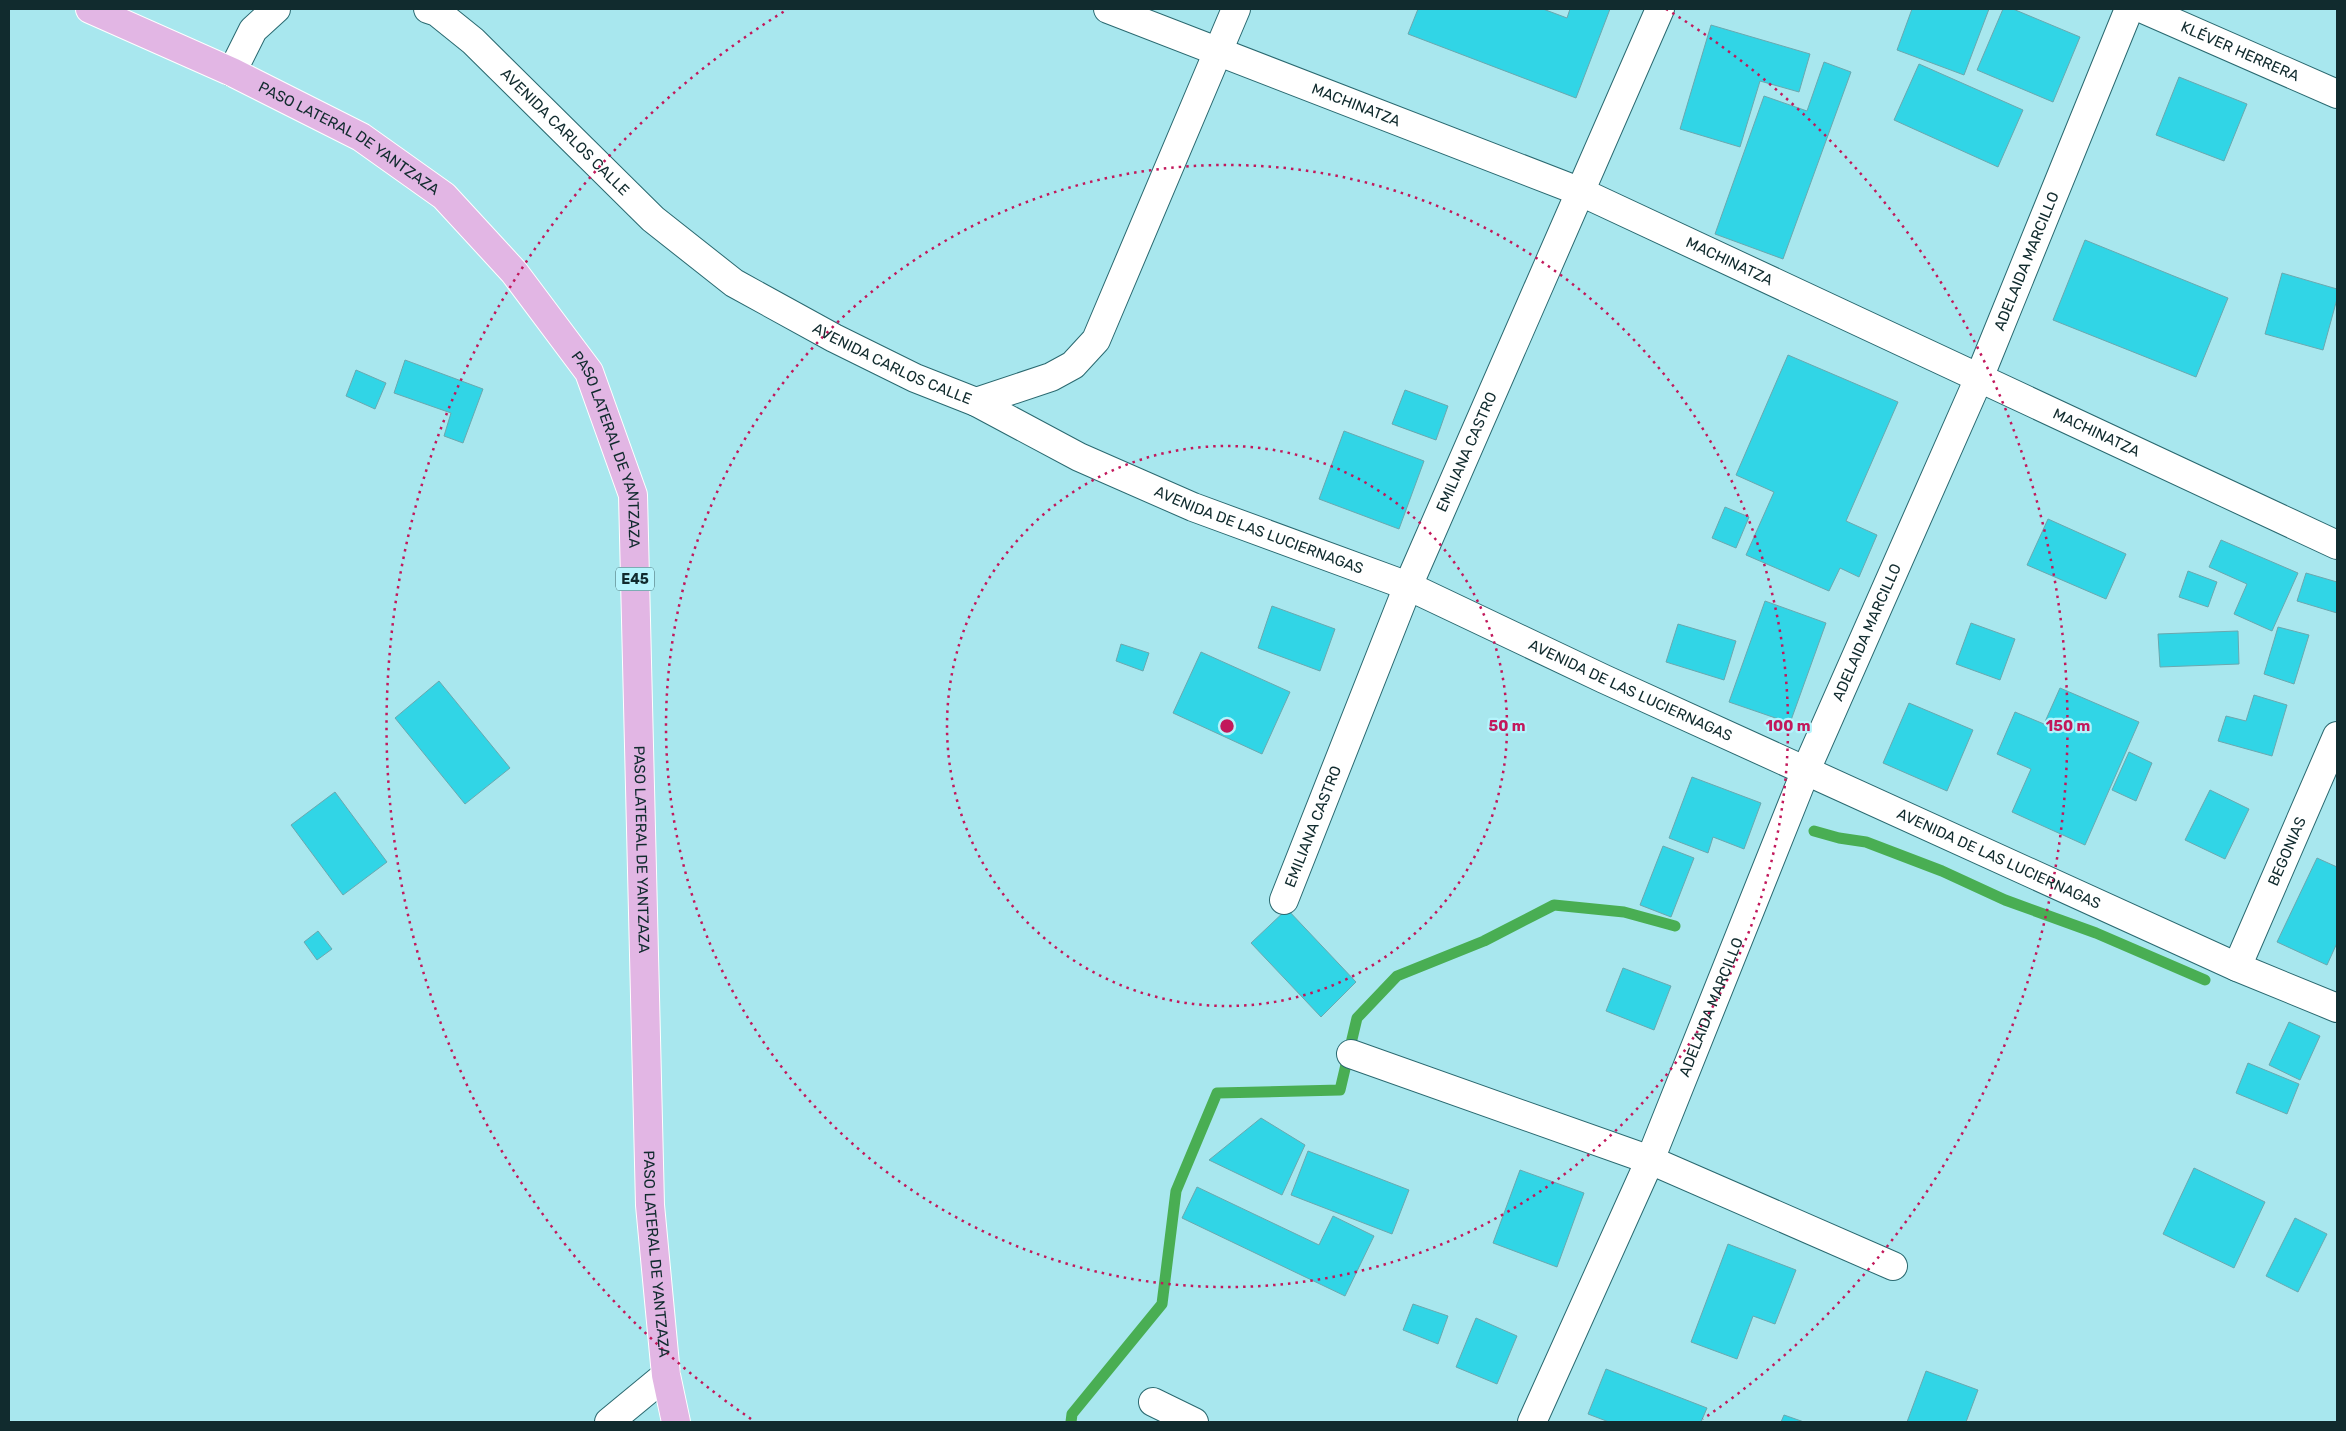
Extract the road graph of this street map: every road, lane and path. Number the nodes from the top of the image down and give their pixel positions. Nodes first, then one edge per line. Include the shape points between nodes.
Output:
1 (90, 9) edge
2 (276, 9) edge
3 (428, 9) edge
4 (1108, 9) edge
5 (1236, 9) edge
6 (1660, 9) edge
7 (2129, 9) edge
8 (2143, 9) edge
9 (1217, 51) junction
10 (232, 72) junction
11 (2337, 94) edge
12 (1581, 192) junction
13 (1980, 378) junction
14 (976, 402) junction
15 (2337, 545) edge
16 (1408, 586) junction
17 (2337, 736) edge
18 (1806, 770) junction
19 (1284, 900) dead end
20 (2237, 967) junction
21 (2337, 1008) edge
22 (1351, 1054) dead end
23 (1650, 1160) junction
24 (1893, 1266) dead end
25 (666, 1375) junction
26 (1153, 1402) dead end
27 (609, 1422) edge
28 (676, 1422) edge
29 (1194, 1422) edge
30 (1532, 1422) edge

1 - 10 highway, PASO LATERAL DE YANTZAZA / E45
2 - 10 street via 253,30
3 - 14 street, AVENIDA CARLOS CALLE via 437,12 472,41 653,219 734,283 870,356
4 - 9 street, MACHINATZA
5 - 9 street, AVENIDA CARLOS CALLE
6 - 12 street, EMILIANA CASTRO
7 - 13 street, ADELAIDA MARCILLO
8 - 11 street, KLÉVER HERRERA
9 - 12 street, MACHINATZA
9 - 14 street, AVENIDA CARLOS CALLE via 1096,340 1073,365
10 - 25 highway, PASO LATERAL DE YANTZAZA / E45 via 361,137 444,196 514,272 589,372 633,495 650,1204
12 - 13 street, MACHINATZA
12 - 16 street, EMILIANA CASTRO
13 - 15 street, MACHINATZA
13 - 18 street, ADELAIDA MARCILLO
14 - 16 street, AVENIDA DE LAS LUCIERNAGAS via 1079,457 1193,506
16 - 18 street, AVENIDA DE LAS LUCIERNAGAS
16 - 19 street, EMILIANA CASTRO
17 - 20 street, BEGONIAS
18 - 20 street, AVENIDA DE LAS LUCIERNAGAS
18 - 23 street, ADELAIDA MARCILLO
20 - 21 street, AVENIDA DE LAS LUCIERNAGAS
22 - 23 street
23 - 24 street
23 - 30 street, ADELAIDA MARCILLO
25 - 27 street
25 - 28 highway, PASO LATERAL DE YANTZAZA / E45
26 - 29 street

